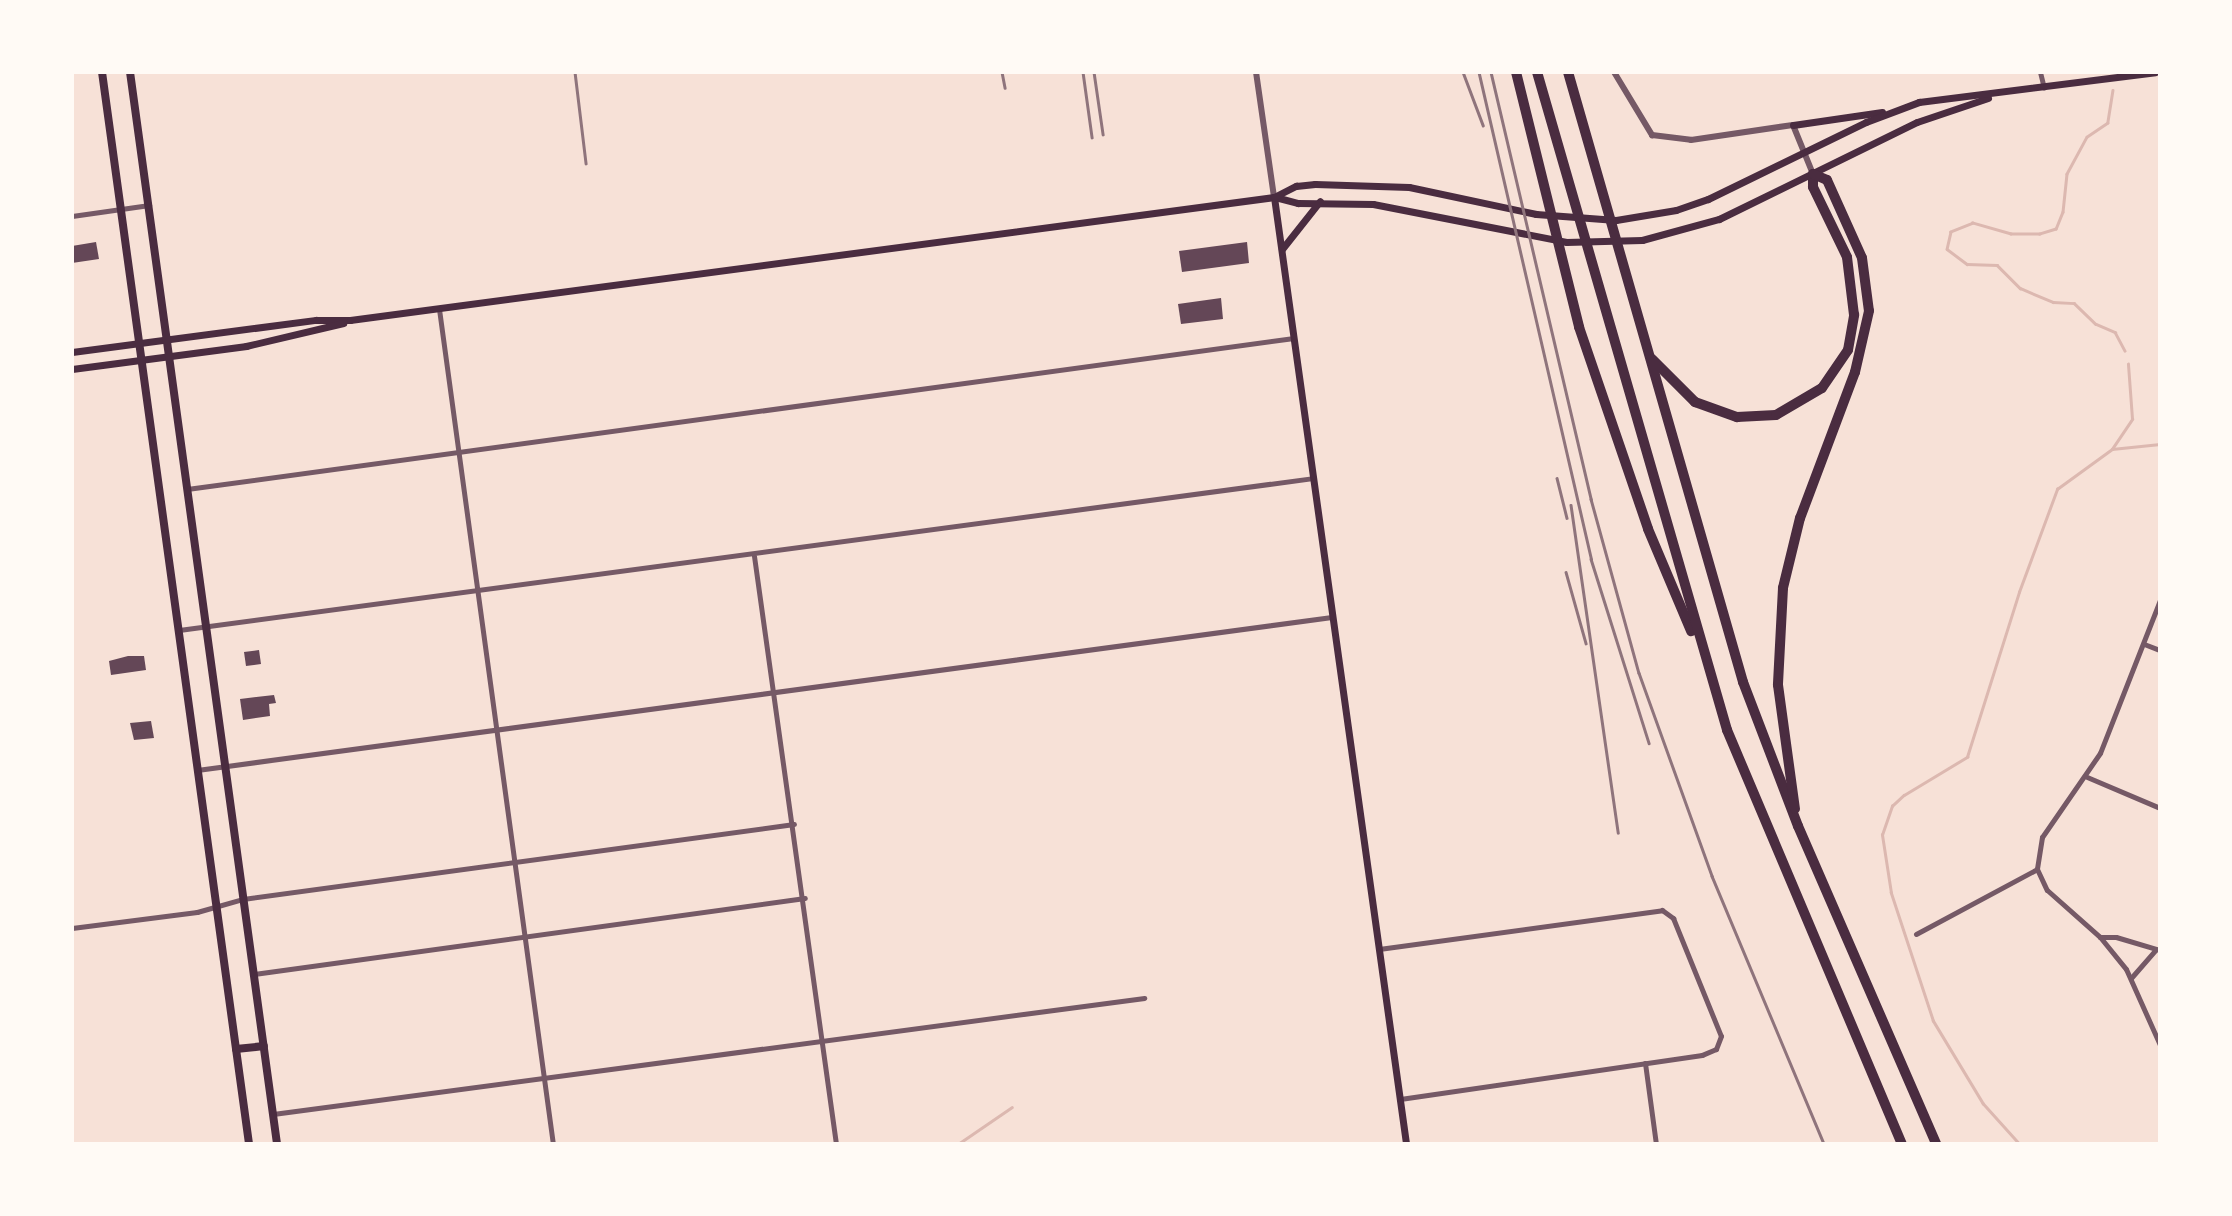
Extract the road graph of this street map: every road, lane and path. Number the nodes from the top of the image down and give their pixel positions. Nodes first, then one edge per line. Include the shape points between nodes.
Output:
1 (102, 72) edge
2 (130, 72) edge
3 (1256, 72) edge
4 (1516, 72) edge
5 (1537, 72) edge
6 (1568, 72) edge
7 (1614, 72) edge
8 (2040, 72) edge
9 (2155, 72) edge
10 (2044, 88) junction
11 (2001, 94) junction
12 (1889, 112) junction
13 (1793, 125) junction
14 (1803, 154) junction
15 (1813, 174) junction
16 (1274, 197) junction
17 (1321, 201) junction
18 (149, 205) junction
19 (121, 209) junction
20 (1551, 215) junction
21 (72, 216) edge
22 (1557, 241) junction
23 (1281, 250) junction
24 (439, 309) junction
25 (350, 320) junction
26 (1294, 338) junction
27 (167, 340) junction
28 (138, 343) junction
29 (72, 352) edge
30 (1649, 355) junction
31 (169, 356) junction
32 (141, 359) junction
33 (72, 369) edge
34 (458, 452) junction
35 (1313, 478) junction
36 (187, 489) junction
37 (754, 556) junction
38 (474, 590) junction
39 (2160, 600) edge
40 (1332, 617) junction
41 (205, 626) junction
42 (178, 630) junction
43 (2144, 644) junction
44 (2160, 650) edge
45 (1710, 677) junction
46 (773, 693) junction
47 (496, 729) junction
48 (225, 766) junction
49 (197, 770) junction
50 (2087, 777) junction
51 (2160, 808) edge
52 (794, 824) junction
53 (1798, 826) junction
54 (513, 864) junction
55 (2037, 869) junction
56 (805, 898) junction
57 (243, 899) junction
58 (217, 908) junction
59 (72, 928) edge
60 (1916, 934) dead end
61 (2100, 937) junction
62 (524, 939) junction
63 (1378, 949) junction
64 (2158, 950) edge
65 (254, 974) junction
66 (2131, 978) junction
67 (1144, 998) dead end
68 (821, 1037) junction
69 (2160, 1045) edge
70 (264, 1046) junction
71 (236, 1049) junction
72 (1645, 1063) junction
73 (543, 1076) junction
74 (1400, 1099) junction
75 (273, 1114) junction
76 (250, 1144) edge
77 (278, 1144) edge
78 (553, 1144) edge
79 (836, 1144) edge
80 (1406, 1144) edge
81 (1656, 1144) edge
82 (1902, 1144) edge
83 (1936, 1144) edge

1 - 19 main road
2 - 18 main road
3 - 16 street
4 - 20 highway
5 - 45 highway
6 - 30 highway
7 - 13 street via 1652,135 1679,141
8 - 10 street
9 - 10 main road
10 - 11 main road
11 - 12 main road via 1935,99
11 - 15 main road via 1917,122
12 - 13 main road
12 - 14 main road
13 - 14 street
14 - 15 street
14 - 20 main road via 1676,210 1616,220
15 - 22 main road via 1684,231 1627,242
15 - 30 highway via 1813,187 1847,257 1853,296 1852,333 1832,378 1788,411 1737,417 1695,402
15 - 53 highway via 1827,180 1858,246 1869,312 1855,372 1800,518 1783,588 1778,685
16 - 17 main road via 1298,203
16 - 20 main road via 1296,186 1368,183
16 - 23 main road
16 - 24 main road
17 - 22 main road via 1373,204
17 - 23 main road via 1304,215
18 - 19 street
18 - 27 main road
19 - 21 street
19 - 28 main road
20 - 22 highway
22 - 45 highway via 1579,327 1644,516
23 - 26 main road
24 - 25 main road
24 - 34 street
25 - 27 main road via 316,320
25 - 31 main road via 271,341
26 - 34 street
26 - 35 main road
27 - 28 main road
27 - 31 main road
28 - 29 main road
28 - 32 main road
30 - 53 highway via 1743,682
31 - 32 main road
31 - 36 main road
32 - 33 main road
32 - 42 main road
34 - 36 street
34 - 38 street
35 - 37 street
35 - 40 main road
36 - 41 main road
37 - 38 street
37 - 46 street
38 - 41 street
38 - 47 street
39 - 43 street
40 - 46 street
40 - 63 main road
41 - 42 street
41 - 48 main road
42 - 49 main road
43 - 44 street
43 - 50 street
45 - 82 highway via 1755,801
46 - 47 street
46 - 52 street
47 - 48 street
47 - 54 street
48 - 49 street
48 - 57 main road
49 - 58 main road
50 - 51 street
50 - 55 street via 2042,837
52 - 54 street
52 - 56 street
53 - 83 highway
54 - 57 street
54 - 62 street
55 - 60 street
55 - 61 street via 2046,890
56 - 62 street
56 - 68 street
57 - 58 street
57 - 65 main road
58 - 59 street
58 - 71 main road
61 - 64 street
61 - 66 street
62 - 65 street
62 - 73 street
63 - 72 street via 1665,911 1673,918 1718,1026 1718,1047 1709,1054
63 - 74 main road
64 - 66 street
65 - 70 main road
66 - 69 street
67 - 68 street
68 - 73 street
68 - 79 street
70 - 71 main road
70 - 75 main road
71 - 76 main road
72 - 74 street
72 - 81 street
73 - 75 street
73 - 78 street
74 - 80 main road
75 - 77 main road

